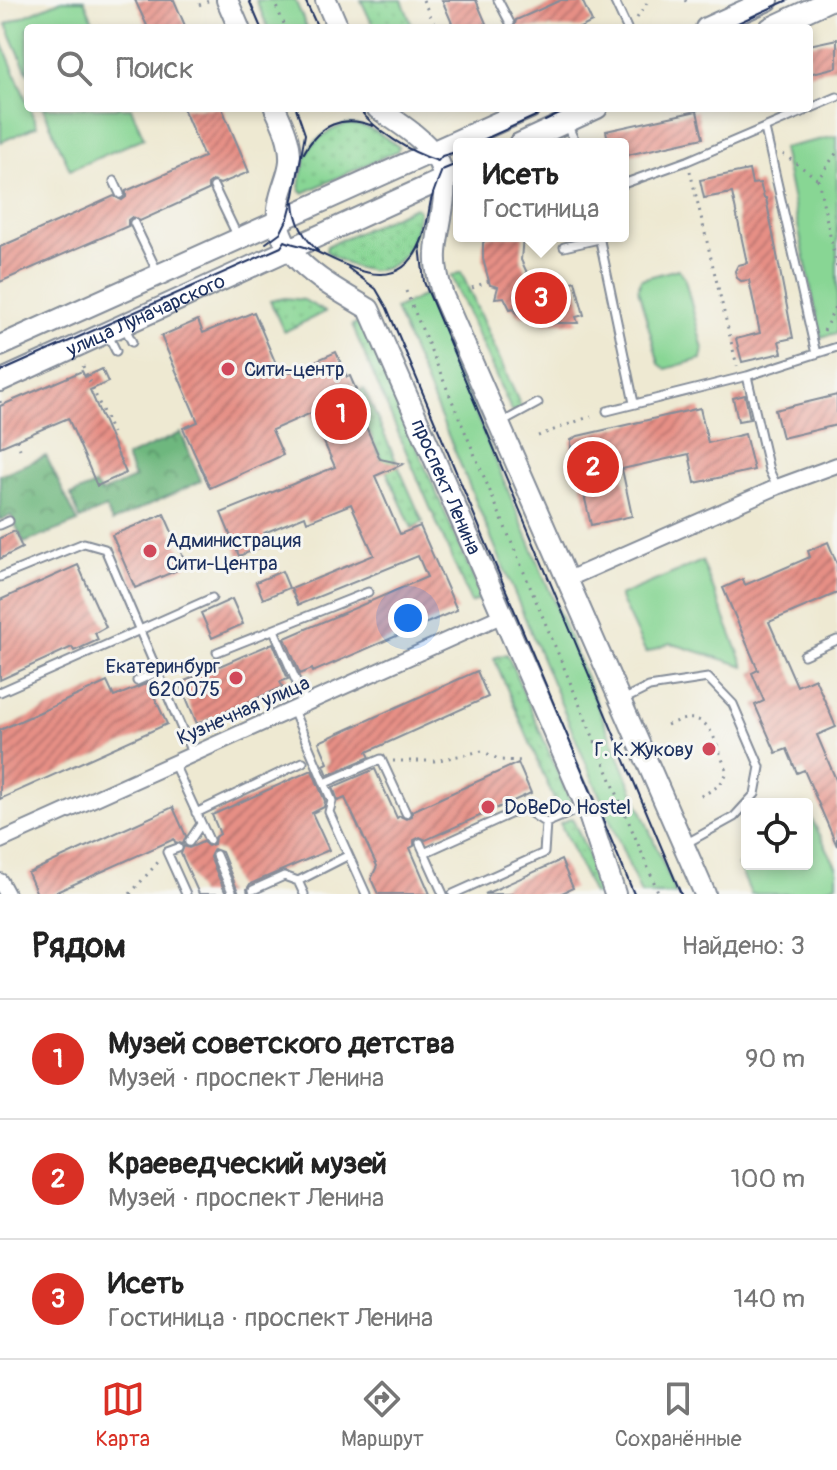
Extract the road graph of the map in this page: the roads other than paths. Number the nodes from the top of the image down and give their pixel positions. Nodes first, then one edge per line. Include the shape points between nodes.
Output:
1 (227, 0) edge
2 (326, 0) edge
3 (614, 0) edge
4 (768, 0) edge
5 (830, 0) edge
6 (500, 1) edge
7 (510, 23) dead end
8 (237, 24) edge
9 (336, 24) edge
10 (625, 24) edge
11 (715, 24) edge
12 (779, 24) edge
13 (837, 97) edge
14 (813, 108) edge
15 (277, 112) edge
16 (382, 112) edge
17 (521, 112) edge
18 (588, 112) edge
19 (803, 112) edge
20 (566, 122) junction
21 (765, 129) junction
22 (465, 138) edge
23 (532, 138) edge
24 (573, 138) edge
25 (453, 144) edge
26 (433, 153) junction
27 (451, 175) edge
28 (114, 181) dead end
29 (629, 182) edge
30 (214, 187) dead end
31 (120, 194) dead end
32 (279, 222) junction
33 (134, 223) dead end
34 (240, 240) junction
35 (583, 242) edge
36 (600, 242) edge
37 (564, 247) dead end
38 (291, 250) junction
39 (160, 276) junction
40 (0, 346) edge
41 (837, 347) edge
42 (816, 354) junction
43 (744, 376) junction
44 (0, 381) edge
45 (538, 403) dead end
46 (634, 403) junction
47 (607, 411) dead end
48 (499, 424) junction
49 (837, 465) edge
50 (777, 487) junction
51 (9, 521) dead end
52 (0, 525) edge
53 (0, 577) edge
54 (566, 580) junction
55 (368, 592) dead end
56 (212, 598) dead end
57 (503, 615) junction
58 (139, 629) junction
59 (274, 630) junction
60 (837, 640) edge
61 (217, 652) dead end
62 (804, 655) dead end
63 (157, 672) junction
64 (137, 681) dead end
65 (0, 692) edge
66 (619, 702) junction
67 (299, 707) junction
68 (193, 755) junction
69 (303, 762) dead end
70 (174, 764) junction
71 (325, 783) junction
72 (586, 806) junction
73 (196, 813) junction
74 (406, 813) dead end
75 (546, 823) junction
76 (201, 824) junction
77 (209, 840) dead end
78 (0, 841) edge
79 (189, 842) dead end
80 (420, 843) dead end
81 (683, 845) junction
82 (178, 848) dead end
83 (424, 853) junction
84 (216, 855) dead end
85 (347, 856) junction
86 (0, 881) edge
87 (298, 881) junction
88 (253, 890) dead end
89 (7, 894) edge
90 (186, 894) edge
91 (233, 894) edge
92 (304, 894) edge
93 (366, 894) edge
94 (443, 894) edge
95 (453, 894) edge
96 (615, 894) edge
97 (705, 894) edge

1 - 8 main road
2 - 9 main road
3 - 10 lane
4 - 11 main road
5 - 12 main road
6 - 7 lane
13 - 14 lane
15 - 32 main road via 290,163
16 - 26 main road
17 - 22 main road
18 - 20 main road
19 - 21 lane
20 - 23 main road
20 - 24 lane
21 - 29 lane
21 - 42 lane
25 - 26 main road
26 - 27 main road
26 - 32 main road, улица Луначарского
27 - 38 main road, улица Луначарского
27 - 48 main road via 437,277
28 - 31 lane
30 - 34 lane
32 - 34 main road, улица Луначарского
32 - 38 main road, проспект Ленина
33 - 39 lane
34 - 39 main road, улица Луначарского
35 - 37 lane
36 - 46 lane
38 - 44 main road, улица Луначарского via 120,338
38 - 57 main road, проспект Ленина via 316,277 369,309
39 - 40 main road, улица Луначарского
41 - 42 lane
42 - 43 lane
43 - 46 lane
43 - 50 lane
45 - 48 lane
46 - 47 lane
48 - 54 main road
49 - 50 street
50 - 54 street
51 - 52 lane
53 - 58 lane via 84,543 105,549
54 - 66 main road
55 - 59 lane
56 - 58 lane
57 - 67 street, Кузнечная улица
57 - 72 main road, проспект Ленина
58 - 63 lane
58 - 65 lane
59 - 61 lane
59 - 67 lane
60 - 62 lane
63 - 64 lane
63 - 68 lane
66 - 81 main road
66 - 81 lane via 649,687 708,678 733,704 760,767 755,794 734,817
67 - 68 street, Кузнечная улица
67 - 71 lane
68 - 70 street, Кузнечная улица
69 - 73 lane
70 - 73 lane
70 - 78 street, Кузнечная улица
71 - 74 lane via 381,759
71 - 85 lane via 332,801 329,812
72 - 75 lane
72 - 96 main road, проспект Ленина
73 - 76 lane
75 - 83 lane via 523,808
75 - 95 lane via 544,853
76 - 77 lane
76 - 79 lane
80 - 83 lane
81 - 97 main road
82 - 90 lane via 167,852
83 - 94 lane
84 - 91 lane
85 - 87 lane
85 - 93 lane
86 - 89 street
87 - 88 lane via 284,876
87 - 92 lane

